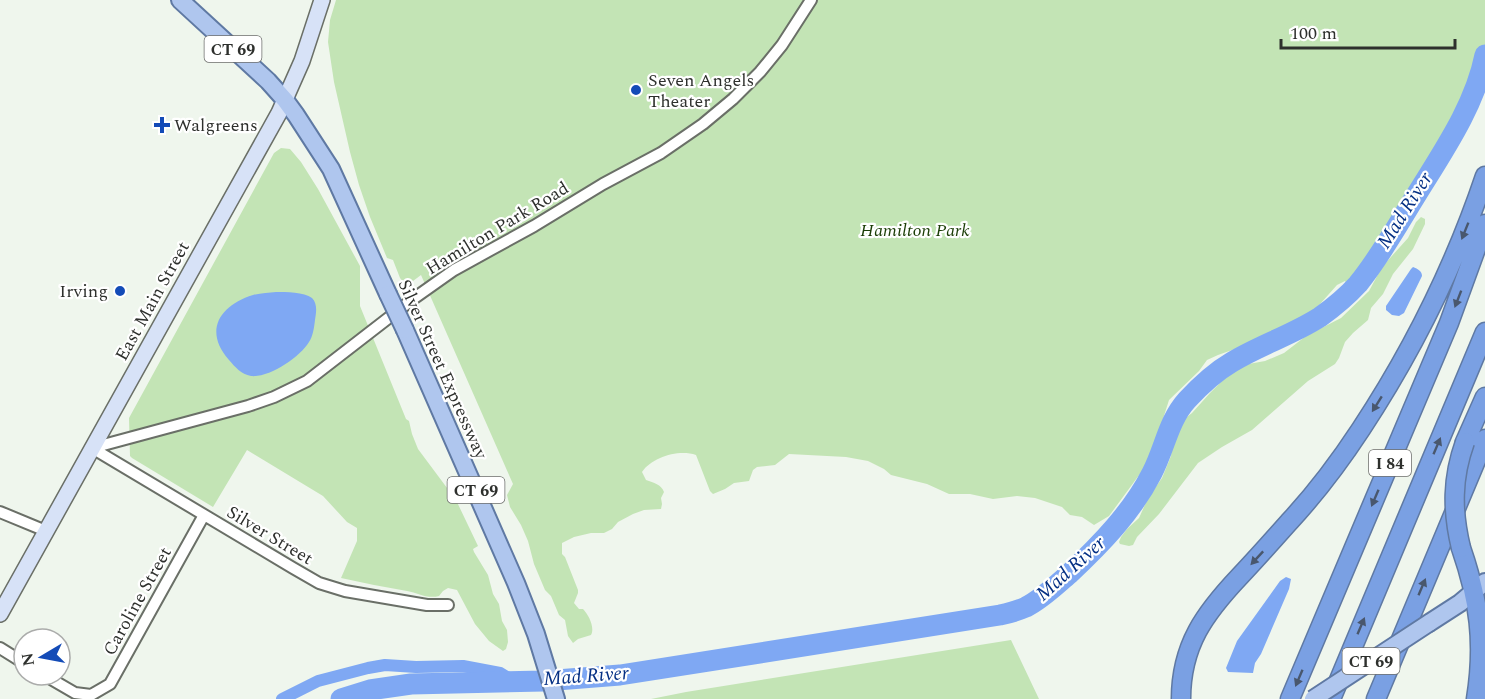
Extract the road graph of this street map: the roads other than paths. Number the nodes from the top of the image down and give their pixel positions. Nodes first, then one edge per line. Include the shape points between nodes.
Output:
1 (180, 0) edge
2 (322, 0) edge
3 (811, 0) edge
4 (285, 100) junction
5 (1485, 176) edge
6 (1485, 224) edge
7 (1485, 332) edge
8 (1485, 397) edge
9 (1485, 439) edge
10 (92, 448) junction
11 (0, 512) edge
12 (204, 515) junction
13 (45, 531) junction
14 (1480, 586) edge
15 (448, 605) dead end
16 (0, 614) edge
17 (65, 687) edge
18 (556, 698) edge
19 (1181, 699) edge
20 (1290, 699) edge
21 (1313, 699) edge
22 (1330, 699) edge
23 (1376, 699) edge
24 (1476, 699) edge

1 - 4 main road, CT 69
2 - 4 main road, East Main Street
3 - 10 street, Hamilton Park Road via 760,72 703,124 661,153 454,270 307,381 263,402
4 - 10 main road, East Main Street
4 - 18 main road, Silver Street Expressway / CT 69, bridge via 331,170 405,330 530,617
5 -> 19 highway via 1424,324 1392,380 1324,480 1204,619 1186,658
6 -> 20 highway, I 84 via 1449,324
22 -> 7 highway, I 84
8 - 14 highway, bridge via 1458,462 1454,491 1461,548
23 -> 9 highway
10 - 12 street, Silver Street
10 - 13 main road, East Main Street
11 - 13 street
12 - 15 street, Silver Street via 328,586 427,605
12 - 17 street, Caroline Street via 110,684 91,695
13 - 16 main road, East Main Street
14 - 21 main road, CT 69, bridge
14 - 24 highway via 1484,654

